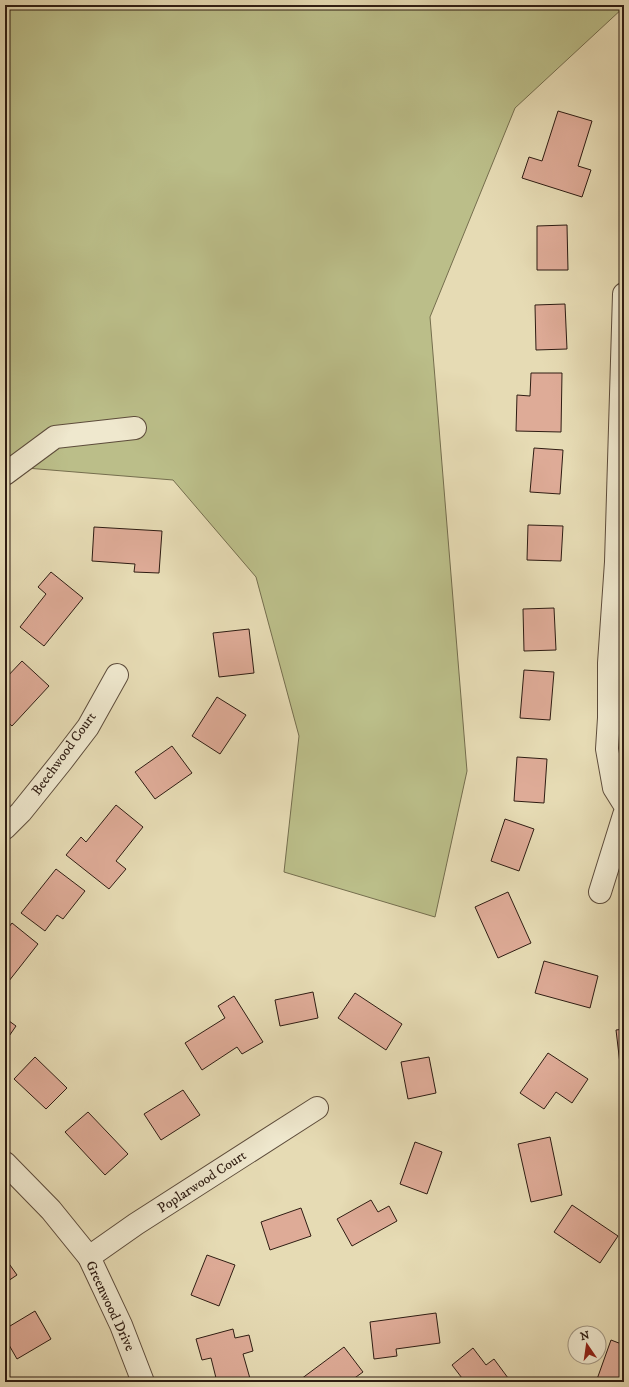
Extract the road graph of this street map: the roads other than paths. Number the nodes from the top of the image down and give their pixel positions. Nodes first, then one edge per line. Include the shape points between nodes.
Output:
1 (624, 294) edge
2 (135, 428) dead end
3 (5, 474) edge
4 (117, 675) dead end
5 (624, 804) edge
6 (624, 815) edge
7 (5, 828) edge
8 (600, 892) dead end
9 (317, 1108) dead end
10 (5, 1163) edge
11 (89, 1257) junction
12 (143, 1382) edge

1 - 5 street via 607,749 614,788
2 - 3 street via 56,437
4 - 7 street, Beechwood Court via 83,732 58,767
6 - 8 street
9 - 11 street, Poplarwood Court
10 - 11 street, Greenwood Drive via 50,1210
11 - 12 street, Greenwood Drive via 121,1325

